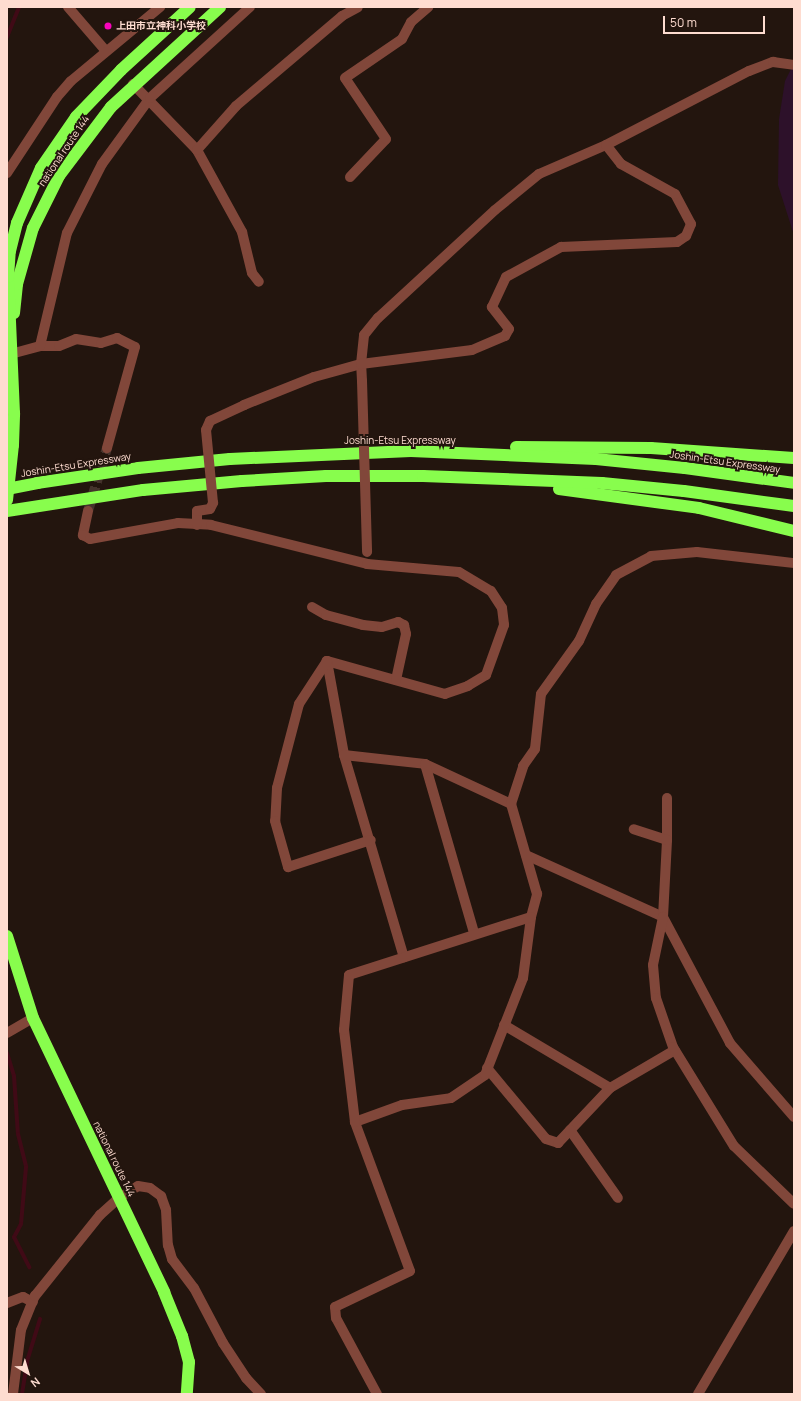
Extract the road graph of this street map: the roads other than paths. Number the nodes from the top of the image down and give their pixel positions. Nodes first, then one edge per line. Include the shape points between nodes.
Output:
1 (68, 7) edge
2 (160, 7) edge
3 (190, 7) edge
4 (220, 7) edge
5 (250, 7) edge
6 (358, 7) edge
7 (428, 7) edge
8 (106, 51) junction
9 (794, 65) edge
10 (134, 84) junction
11 (150, 98) junction
12 (606, 145) junction
13 (198, 150) junction
14 (7, 173) edge
15 (350, 177) dead end
16 (259, 282) dead end
17 (40, 346) junction
18 (9, 355) edge
19 (360, 364) junction
20 (107, 448) tunnel mouth
21 (411, 451) junction
22 (794, 458) edge
23 (326, 476) junction
24 (794, 483) edge
25 (7, 489) edge
26 (7, 500) edge
27 (794, 506) edge
28 (7, 511) edge
29 (88, 511) tunnel mouth
30 (197, 525) junction
31 (794, 532) edge
32 (794, 563) edge
33 (367, 564) junction
34 (312, 607) dead end
35 (327, 661) junction
36 (396, 680) junction
37 (344, 755) junction
38 (425, 764) junction
39 (667, 798) dead end
40 (511, 804) junction
41 (634, 829) dead end
42 (371, 840) junction
43 (667, 840) junction
44 (526, 855) junction
45 (531, 917) junction
46 (663, 917) junction
47 (474, 933) junction
48 (7, 936) edge
49 (404, 957) junction
50 (33, 1018) junction
51 (504, 1025) junction
52 (7, 1032) edge
53 (675, 1050) junction
54 (488, 1068) junction
55 (610, 1088) junction
56 (794, 1118) edge
57 (355, 1122) junction
58 (570, 1130) junction
59 (119, 1198) junction
60 (618, 1198) dead end
61 (794, 1204) edge
62 (794, 1231) edge
63 (32, 1302) junction
64 (7, 1303) edge
65 (13, 1394) edge
66 (188, 1394) edge
67 (261, 1394) edge
68 (378, 1394) edge
69 (698, 1394) edge

1 - 8 street
2 - 8 street via 134,31
3 - 18 highway, national route 144 via 95,95 71,123 41,168 19,216 10,251 7,303
4 - 10 highway, national route 144
5 - 11 street
6 - 13 street via 342,16 236,106
7 - 15 street via 411,22 402,39 345,78 386,139
8 - 14 street via 57,97
9 - 12 street via 773,62 749,71
10 - 11 street
10 - 18 highway, national route 144 via 111,107 75,152 59,176 33,228 17,284
11 - 13 street via 178,132
11 - 17 street via 102,164 67,233
12 - 19 street via 539,174 494,210 378,318 364,335
12 - 19 street via 621,164 675,194 691,224 686,236 677,242 561,247 506,277 492,307 509,329 505,336 472,350
13 - 16 street via 242,232 252,273
17 - 18 street
17 - 20 street via 59,346 76,339 101,343 117,338 135,347
18 - 26 highway, national route 144 via 13,445
19 - 30 street, bridge via 314,377 210,421 206,430 213,503 210,509 197,511
19 - 33 street, bridge
21 - 22 highway via 504,447 644,448
21 - 24 highway, Joshin-Etsu Expressway via 596,459
21 - 25 highway, Joshin-Etsu Expressway, bridge via 230,459 138,468
23 - 27 highway via 431,476 587,482 684,490
23 - 28 highway via 143,490
23 - 31 highway via 570,490 699,508
29 - 30 street via 83,535 90,539 178,523
30 - 33 street via 211,525
32 - 40 street via 697,552 651,556 616,575 596,604 579,641 542,694 535,749 523,766
33 - 36 street via 459,572 491,591 502,608 504,625 486,675 468,686 445,694
34 - 36 street via 326,615 363,625 382,627 398,622 404,625 406,634
35 - 36 street
35 - 37 street
35 - 42 street via 298,704 277,788 275,821 288,867
37 - 38 street
37 - 42 street
38 - 40 street
38 - 47 street
39 - 43 street
40 - 44 street
41 - 43 street
42 - 49 street
43 - 46 street
44 - 45 street via 537,894
44 - 46 street
45 - 47 street
45 - 51 street via 523,978
46 - 53 street via 654,965 656,998
46 - 56 street via 730,1043
47 - 49 street
48 - 50 highway, national route 144
49 - 57 street via 349,975 344,1030
50 - 52 street
50 - 59 highway, national route 144
51 - 54 street
51 - 55 street
53 - 55 street
53 - 61 street via 734,1146
54 - 57 street via 485,1075 451,1098 402,1105
54 - 58 street via 546,1139 558,1143
55 - 58 street
57 - 68 street via 410,1271 335,1307 336,1318
58 - 60 street
59 - 63 street via 78,1239
59 - 66 highway, national route 144 via 182,1336 189,1362
59 - 67 street via 138,1186 150,1188 161,1196 166,1210 168,1245 172,1260 194,1288 223,1343 246,1378
62 - 69 street
63 - 64 street via 23,1297
63 - 65 street via 21,1330

